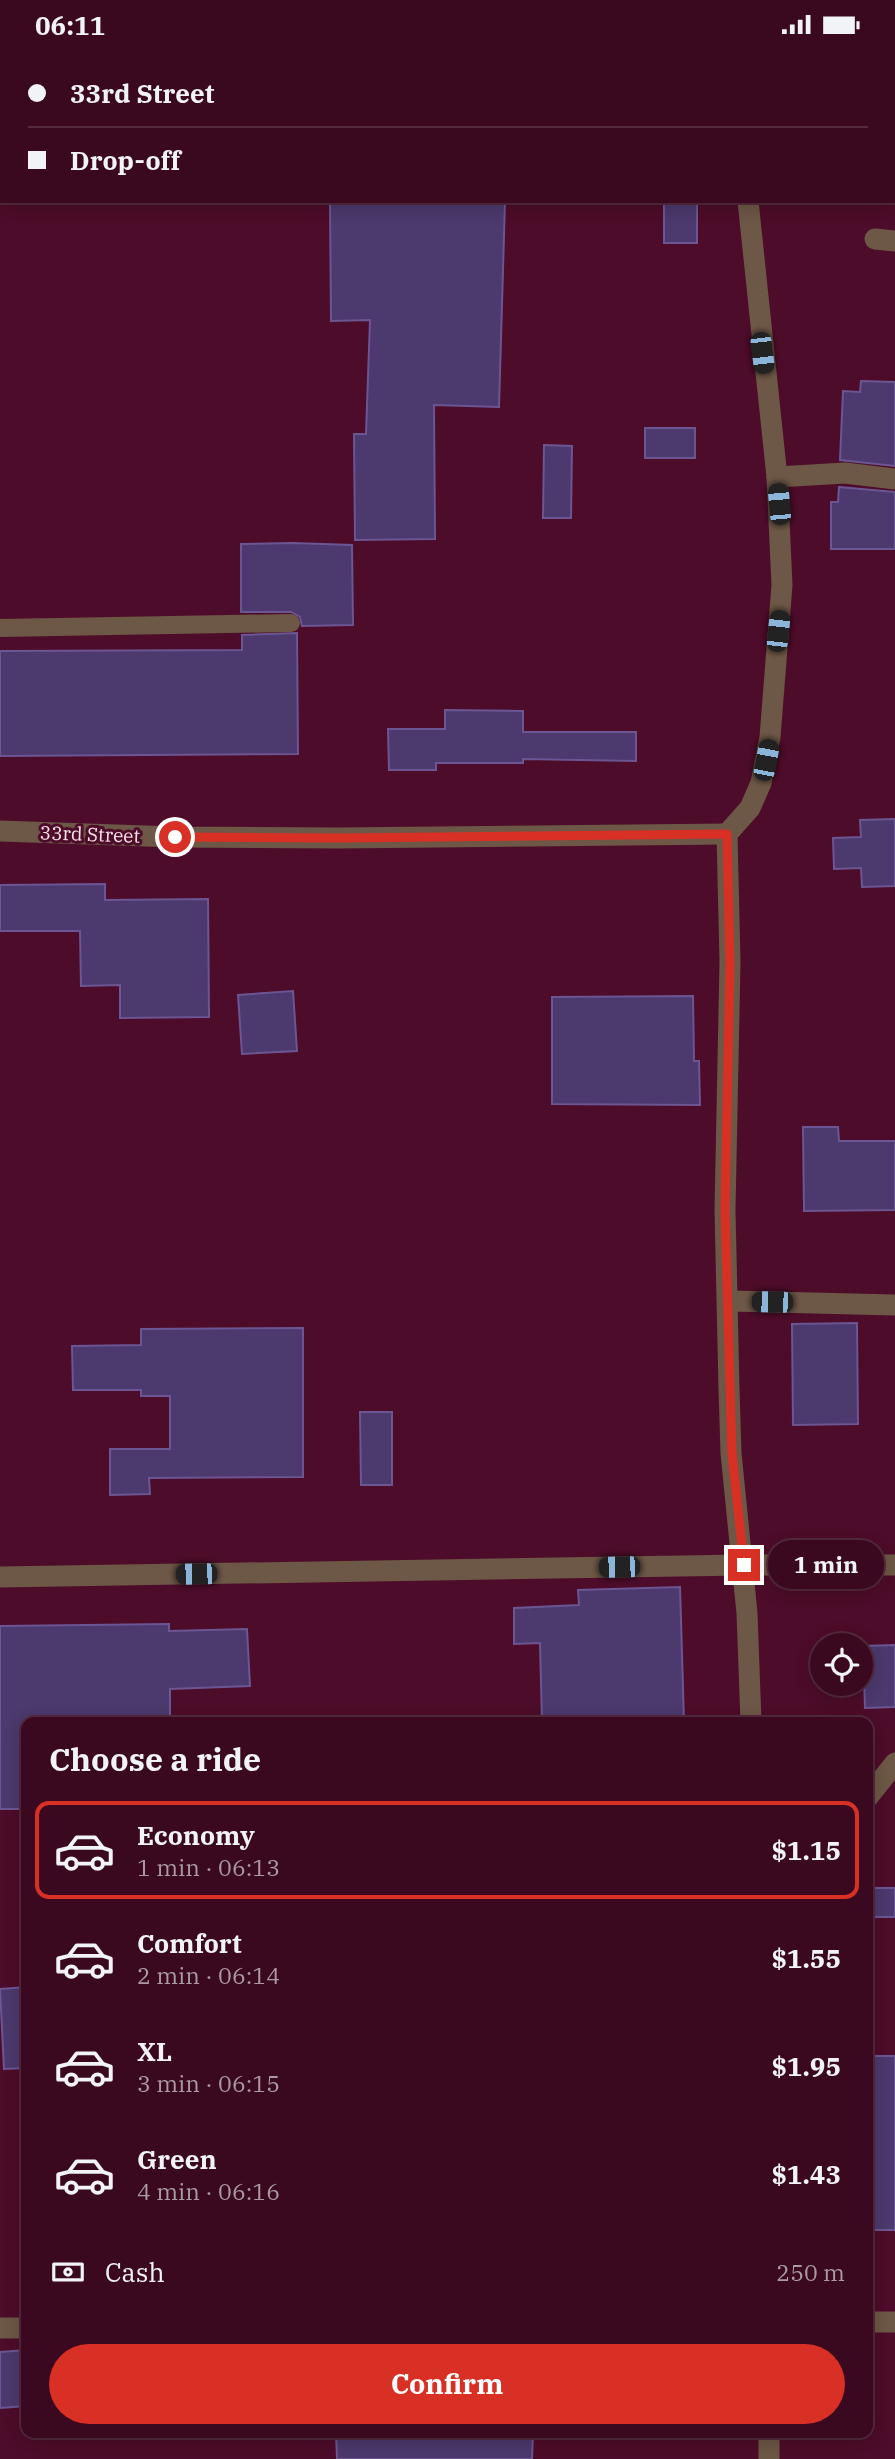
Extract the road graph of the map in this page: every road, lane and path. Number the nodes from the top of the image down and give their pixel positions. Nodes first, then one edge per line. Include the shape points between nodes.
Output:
1 (748, 203) edge
2 (777, 477) junction
3 (895, 479) edge
4 (291, 623) dead end
5 (0, 628) edge
6 (0, 831) edge
7 (727, 834) junction
8 (728, 1301) junction
9 (895, 1305) edge
10 (744, 1565) junction
11 (895, 1565) edge
12 (0, 1577) edge
13 (751, 1717) edge
14 (895, 1763) edge
15 (873, 1791) edge
16 (873, 2322) edge
17 (895, 2322) edge
18 (0, 2327) edge
19 (21, 2327) edge
20 (769, 2438) edge
21 (769, 2459) edge

1 - 2 street
2 - 3 street via 845,473
2 - 7 street via 782,585 771,737 750,808
4 - 5 lane
6 - 7 street, 33rd Street via 326,838
7 - 8 street
8 - 9 street
8 - 10 street via 732,1453
10 - 11 street
10 - 12 street
10 - 13 street
14 - 15 street
16 - 17 street
18 - 19 street
20 - 21 street

